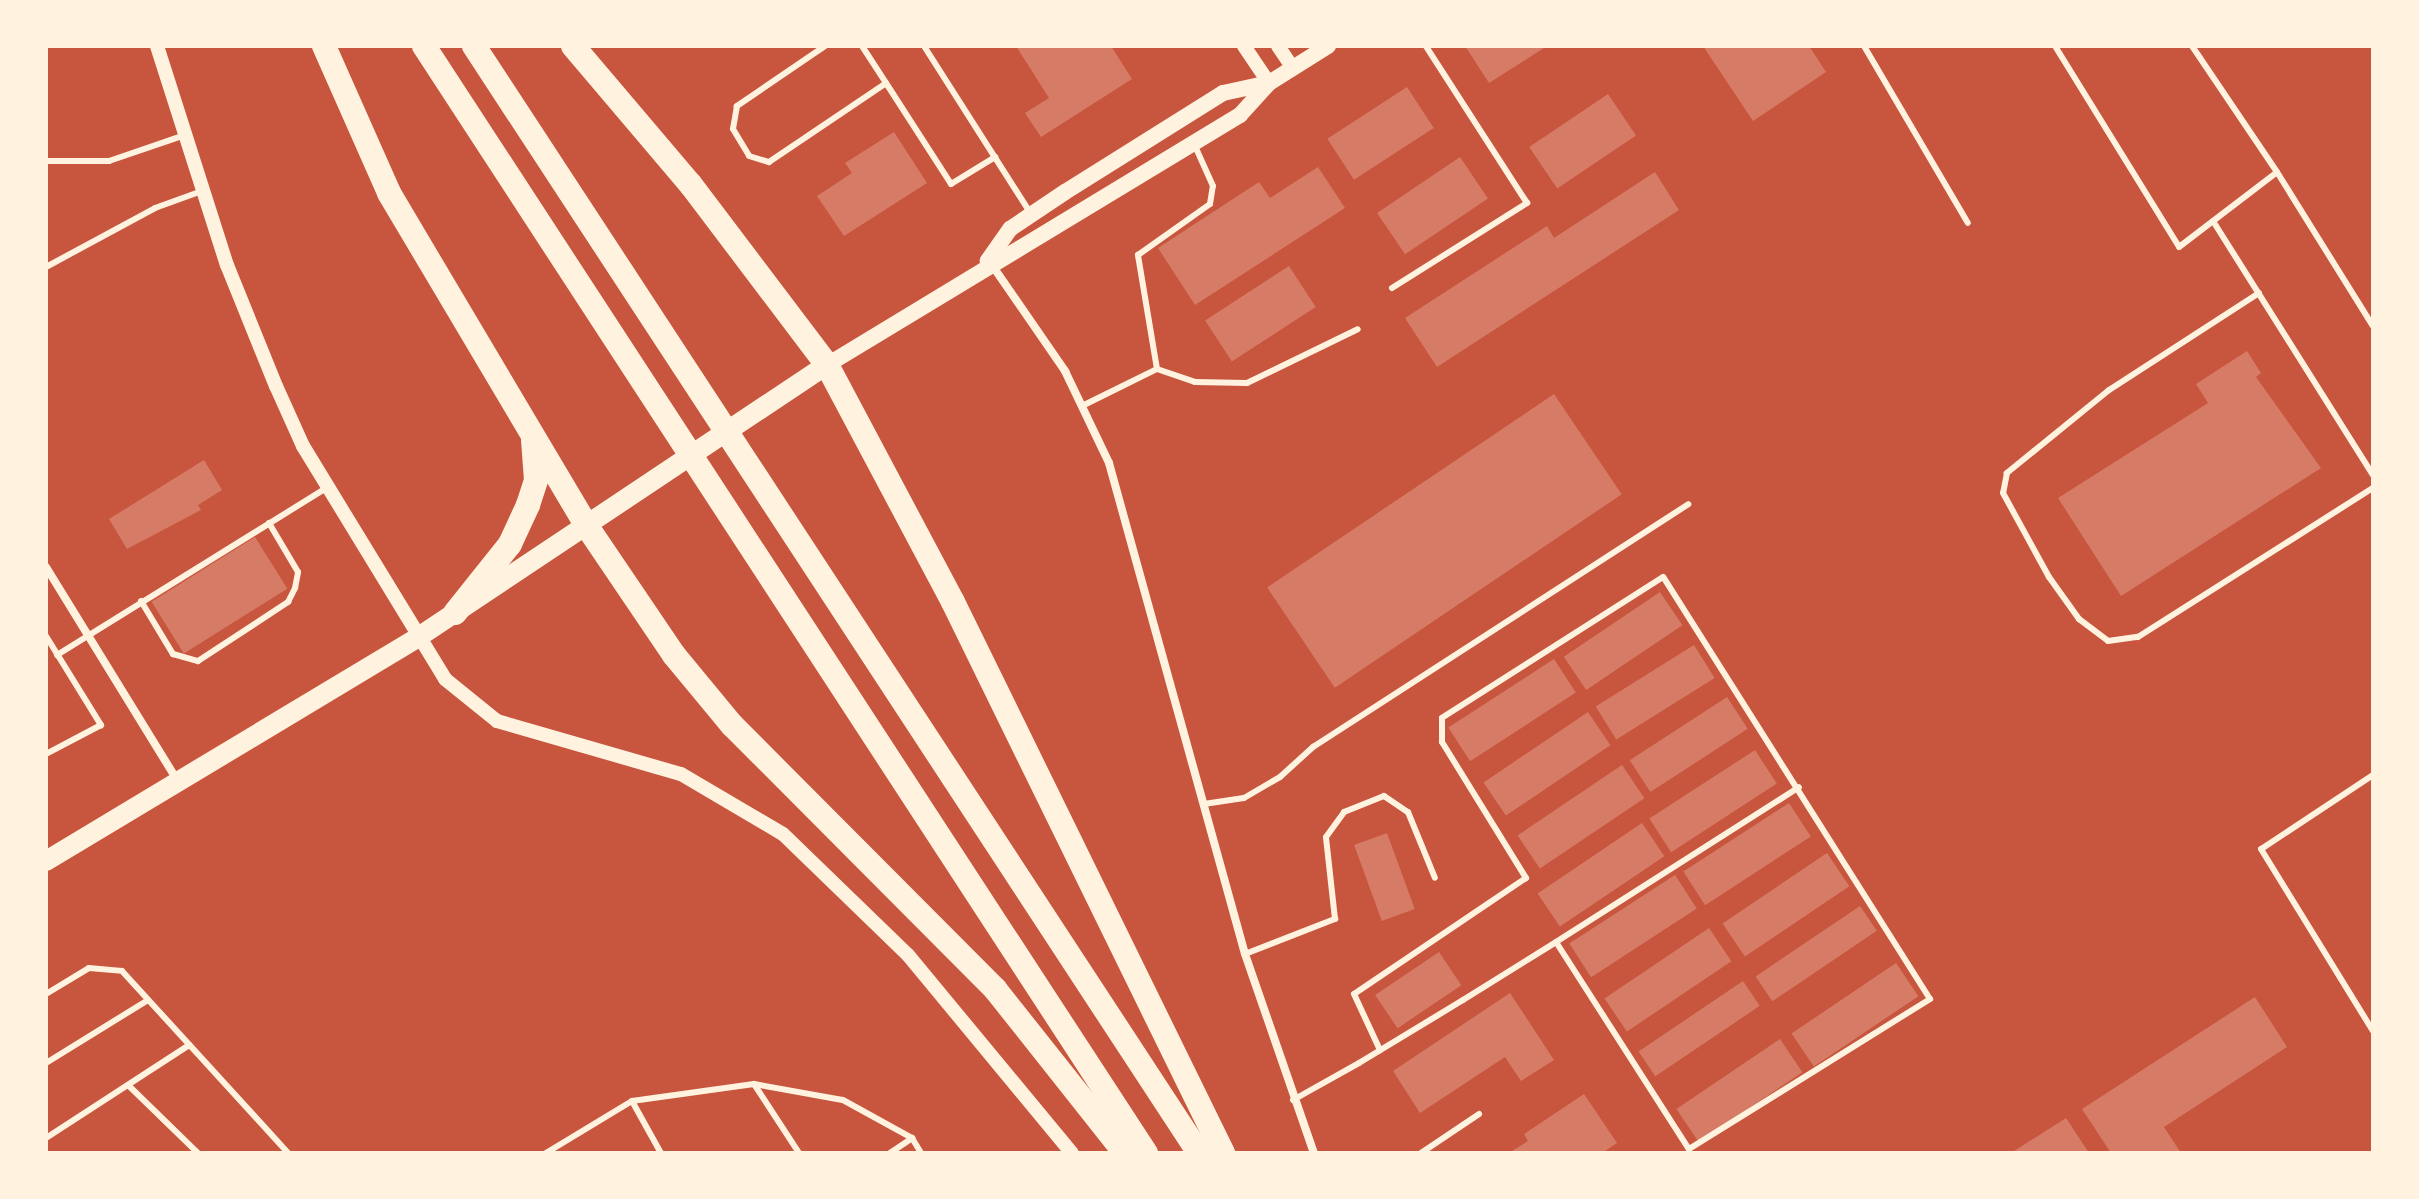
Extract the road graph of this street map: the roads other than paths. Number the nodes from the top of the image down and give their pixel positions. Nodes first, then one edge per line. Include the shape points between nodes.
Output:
1 (157, 46) edge
2 (324, 46) edge
3 (424, 46) edge
4 (474, 46) edge
5 (573, 46) edge
6 (825, 46) edge
7 (862, 46) edge
8 (924, 46) edge
9 (1244, 46) edge
10 (1278, 46) edge
11 (1328, 46) edge
12 (1426, 46) edge
13 (1864, 46) edge
14 (2055, 46) edge
15 (2192, 46) edge
16 (1293, 68) junction
17 (886, 83) junction
18 (1269, 83) junction
19 (185, 135) junction
20 (1194, 144) junction
21 (995, 157) junction
22 (46, 161) edge
23 (2277, 172) junction
24 (202, 191) junction
25 (1031, 214) junction
26 (2213, 221) junction
27 (1968, 223) dead end
28 (988, 261) junction
29 (46, 267) edge
30 (1392, 288) dead end
31 (2259, 293) junction
32 (2373, 326) edge
33 (1358, 329) dead end
34 (827, 365) junction
35 (1157, 369) junction
36 (1084, 405) junction
37 (532, 434) junction
38 (2373, 475) edge
39 (328, 487) junction
40 (2373, 488) edge
41 (1688, 504) dead end
42 (269, 523) junction
43 (586, 525) junction
44 (46, 567) edge
45 (141, 601) junction
46 (455, 613) junction
47 (90, 635) junction
48 (46, 636) edge
49 (417, 638) junction
50 (57, 655) junction
51 (46, 754) edge
52 (2373, 775) edge
53 (176, 778) junction
54 (1799, 787) junction
55 (1204, 804) junction
56 (48, 857) edge
57 (1435, 878) dead end
58 (1556, 942) junction
59 (1245, 954) junction
60 (46, 994) edge
61 (148, 1000) junction
62 (2373, 1031) edge
63 (189, 1045) junction
64 (1380, 1050) junction
65 (46, 1063) edge
66 (754, 1084) junction
67 (128, 1085) junction
68 (1293, 1100) junction
69 (632, 1101) junction
70 (1479, 1114) dead end
71 (46, 1138) edge
72 (912, 1138) junction
73 (198, 1153) edge
74 (288, 1153) edge
75 (546, 1153) edge
76 (661, 1153) edge
77 (799, 1153) edge
78 (890, 1153) edge
79 (921, 1153) edge
80 (1072, 1153) edge
81 (1125, 1153) edge
82 (1146, 1153) edge
83 (1199, 1153) edge
84 (1223, 1153) edge
85 (1314, 1153) edge
86 (1421, 1153) edge

1 - 19 street
2 - 37 highway via 389,193
3 - 82 highway
4 - 83 highway
5 - 34 highway via 691,185
6 - 17 lane via 731,115 733,129 759,162
7 - 17 lane
8 - 21 lane
9 - 18 street
10 - 16 street
11 - 16 main road
12 - 30 lane via 1527,203
13 - 27 lane
14 - 26 lane via 2179,247
15 - 23 lane
16 - 18 main road
17 - 21 lane via 951,184
18 - 20 main road via 1240,115
18 - 25 main road via 1223,93
19 - 22 lane via 109,161
19 - 24 street
20 - 28 main road via 1026,250
20 - 35 lane via 1213,186 1210,204 1138,255
21 - 25 lane
23 - 26 lane
23 - 32 lane
24 - 29 lane via 155,208
24 - 39 street via 271,374
25 - 28 main road
26 - 31 lane
28 - 34 main road
28 - 36 street
31 - 38 lane
31 - 40 lane via 2109,390 2007,473 2003,493 2049,577 2079,619 2108,641 2138,637
33 - 35 lane via 1247,383 1195,382
34 - 43 main road
34 - 84 highway via 953,602
35 - 36 lane
36 - 55 street via 1144,568
37 - 43 highway
37 - 46 highway via 536,480 528,505 510,544
39 - 42 lane
39 - 49 street
41 - 55 lane via 1313,747 1280,777 1244,798
42 - 45 lane
42 - 45 lane via 298,572 288,602 198,661 173,654
43 - 46 main road
43 - 81 highway via 732,725 943,932
44 - 47 street
45 - 47 lane
46 - 49 main road
47 - 50 lane
47 - 53 street
48 - 50 lane
49 - 53 main road
49 - 80 street via 476,710 681,774 783,834 908,955
50 - 51 lane via 101,725
52 - 62 lane via 2261,849
53 - 56 main road
54 - 58 lane
54 - 58 lane via 1929,1005 1689,1149
54 - 64 lane via 1672,585 1654,581 1442,718 1442,742 1526,878 1354,994
55 - 59 street
57 - 59 lane via 1408,812 1384,796 1344,812 1326,837 1335,919
58 - 64 lane
59 - 68 street
60 - 61 lane via 89,968 122,971
61 - 63 lane
61 - 65 lane
63 - 67 lane
63 - 74 lane
64 - 68 lane
66 - 69 lane
66 - 72 lane via 843,1100
66 - 77 lane
67 - 71 lane
67 - 73 lane
68 - 85 street
69 - 75 lane
69 - 76 lane
70 - 86 lane
72 - 78 lane
72 - 79 lane

